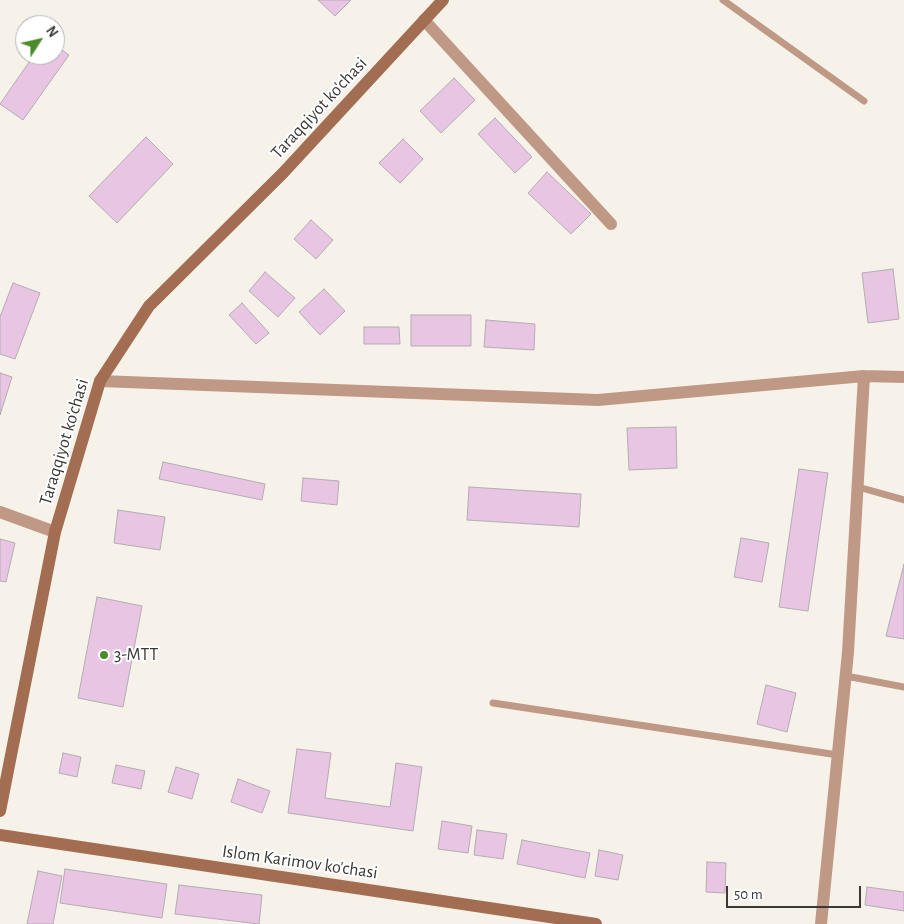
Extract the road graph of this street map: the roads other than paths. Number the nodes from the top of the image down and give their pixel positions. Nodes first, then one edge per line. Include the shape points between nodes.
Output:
1 (443, 0) edge
2 (723, 0) edge
3 (424, 20) junction
4 (864, 102) dead end
5 (611, 224) dead end
6 (864, 376) junction
7 (904, 377) edge
8 (100, 381) junction
9 (858, 488) junction
10 (904, 500) edge
11 (0, 512) edge
12 (55, 532) junction
13 (846, 676) junction
14 (904, 687) edge
15 (492, 703) dead end
16 (838, 755) junction
17 (0, 811) edge
18 (0, 835) edge
19 (596, 924) edge
20 (821, 924) edge

1 - 3 street, Taraqqiyot ko'chasi
2 - 4 lane
3 - 5 street
3 - 8 street, Taraqqiyot ko'chasi via 283,173 149,306
6 - 7 street
6 - 8 street via 598,400
6 - 9 street
8 - 12 street, Taraqqiyot ko'chasi
9 - 10 lane
9 - 13 street
11 - 12 street
12 - 17 street, Taraqqiyot ko'chasi
13 - 14 lane
13 - 16 street
15 - 16 lane
16 - 20 street
18 - 19 street, Islom Karimov ko'chasi

